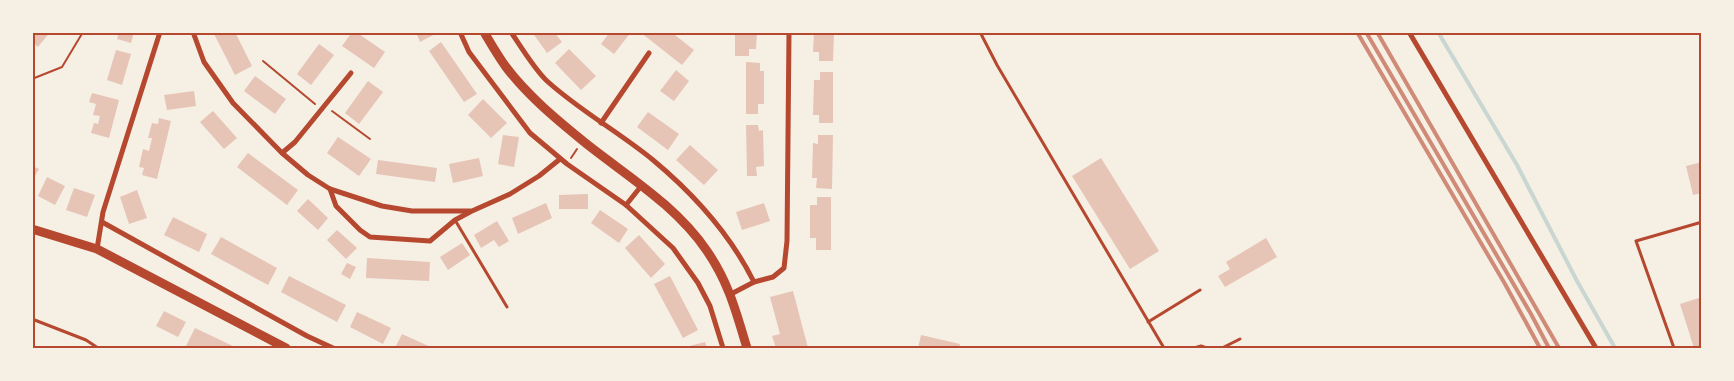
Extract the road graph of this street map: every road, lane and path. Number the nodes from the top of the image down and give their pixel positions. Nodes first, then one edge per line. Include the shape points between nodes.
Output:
1 (83, 32) edge
2 (160, 32) edge
3 (193, 32) edge
4 (460, 32) edge
5 (484, 32) edge
6 (511, 32) edge
7 (789, 32) edge
8 (980, 32) edge
9 (1410, 32) edge
10 (649, 53) dead end
11 (263, 61) dead end
12 (351, 73) dead end
13 (32, 79) edge
14 (323, 107) junction
15 (601, 123) junction
16 (370, 139) dead end
17 (282, 153) junction
18 (560, 158) junction
19 (642, 185) junction
20 (330, 189) junction
21 (626, 204) junction
22 (472, 211) junction
23 (455, 220) junction
24 (102, 222) junction
25 (1702, 222) edge
26 (32, 229) edge
27 (97, 249) junction
28 (754, 282) junction
29 (1200, 290) dead end
30 (731, 294) junction
31 (507, 307) dead end
32 (32, 319) edge
33 (1148, 322) junction
34 (1240, 339) dead end
35 (98, 348) edge
36 (286, 348) edge
37 (333, 348) edge
38 (723, 348) edge
39 (747, 348) edge
40 (1164, 348) edge
41 (1194, 348) edge
42 (1207, 348) edge
43 (1222, 348) edge
44 (1596, 348) edge
45 (1674, 348) edge

1 - 13 path via 62,67
2 - 24 street
3 - 17 street via 204,62 233,103
4 - 18 street via 469,52 530,133
5 - 19 street via 507,69 532,96 583,141
6 - 15 street via 545,80
7 - 28 street via 784,268 773,277
8 - 33 lane
9 - 44 street
10 - 15 street
11 - 14 path
12 - 14 street
14 - 16 path
14 - 17 street
15 - 28 street via 653,160 695,198 731,242
17 - 20 street via 308,176
18 - 21 street
18 - 22 street via 510,194
19 - 21 street
19 - 30 street via 666,205 706,250
20 - 22 street via 382,206 412,211
20 - 23 street via 336,206 370,237 430,241
21 - 38 street via 672,248 698,283 710,306
22 - 23 street
23 - 31 lane
24 - 27 street
24 - 37 street
25 - 45 lane via 1636,241
26 - 27 street
27 - 36 street
28 - 30 street
29 - 33 lane
30 - 39 street
32 - 35 lane
33 - 40 lane
34 - 43 lane
41 - 42 lane

